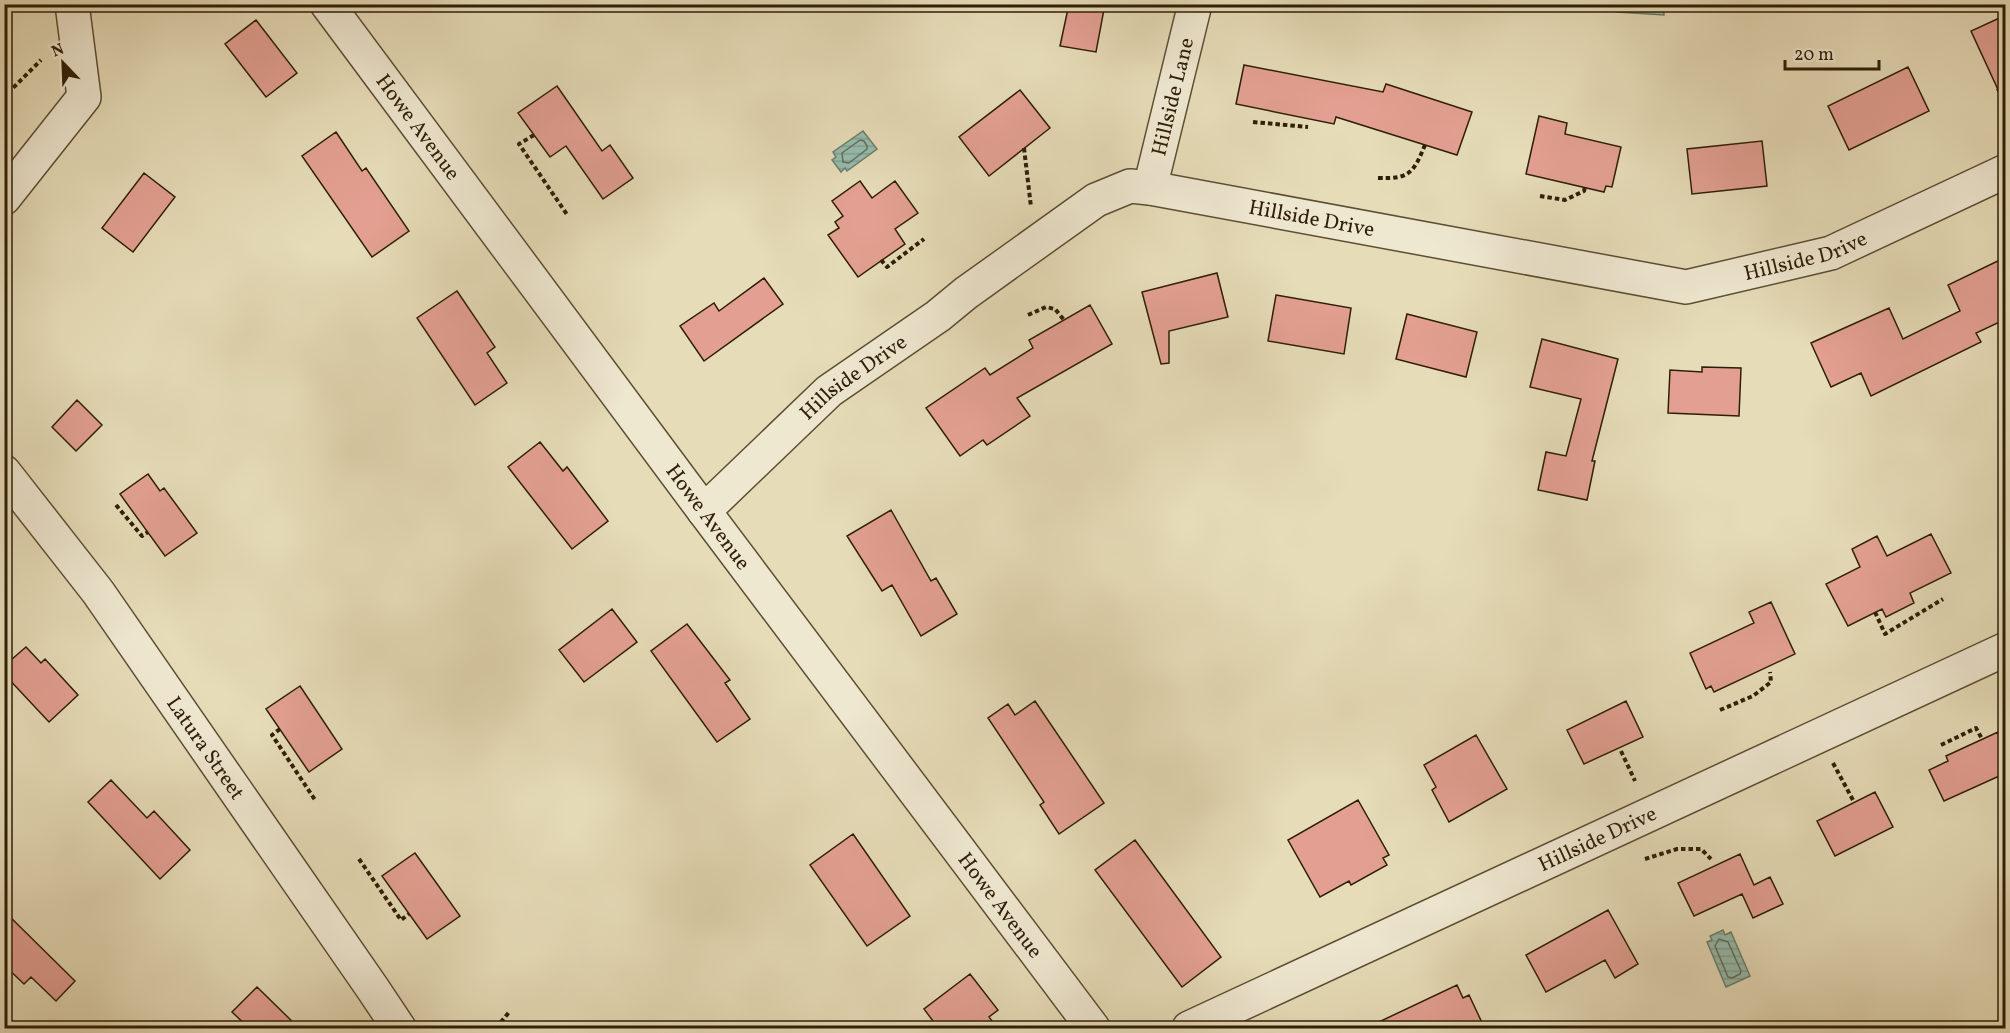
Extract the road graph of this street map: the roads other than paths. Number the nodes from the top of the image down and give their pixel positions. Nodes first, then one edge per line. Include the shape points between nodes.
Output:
1 (72, 4) edge
2 (327, 4) edge
3 (1195, 4) edge
4 (2006, 171) edge
5 (1150, 188) junction
6 (4, 198) edge
7 (4, 472) edge
8 (704, 511) junction
9 (2006, 649) edge
10 (399, 1029) edge
11 (1093, 1029) edge
12 (1189, 1029) edge

1 - 6 street via 84,97
2 - 8 street, Howe Avenue
3 - 5 street, Hillside Lane
4 - 5 street, Hillside Drive via 1832,253 1686,287
5 - 8 street, Hillside Drive via 1130,186 1095,200 829,391
7 - 10 street, Latura Street via 132,639
8 - 11 street, Howe Avenue
9 - 12 street, Hillside Drive

